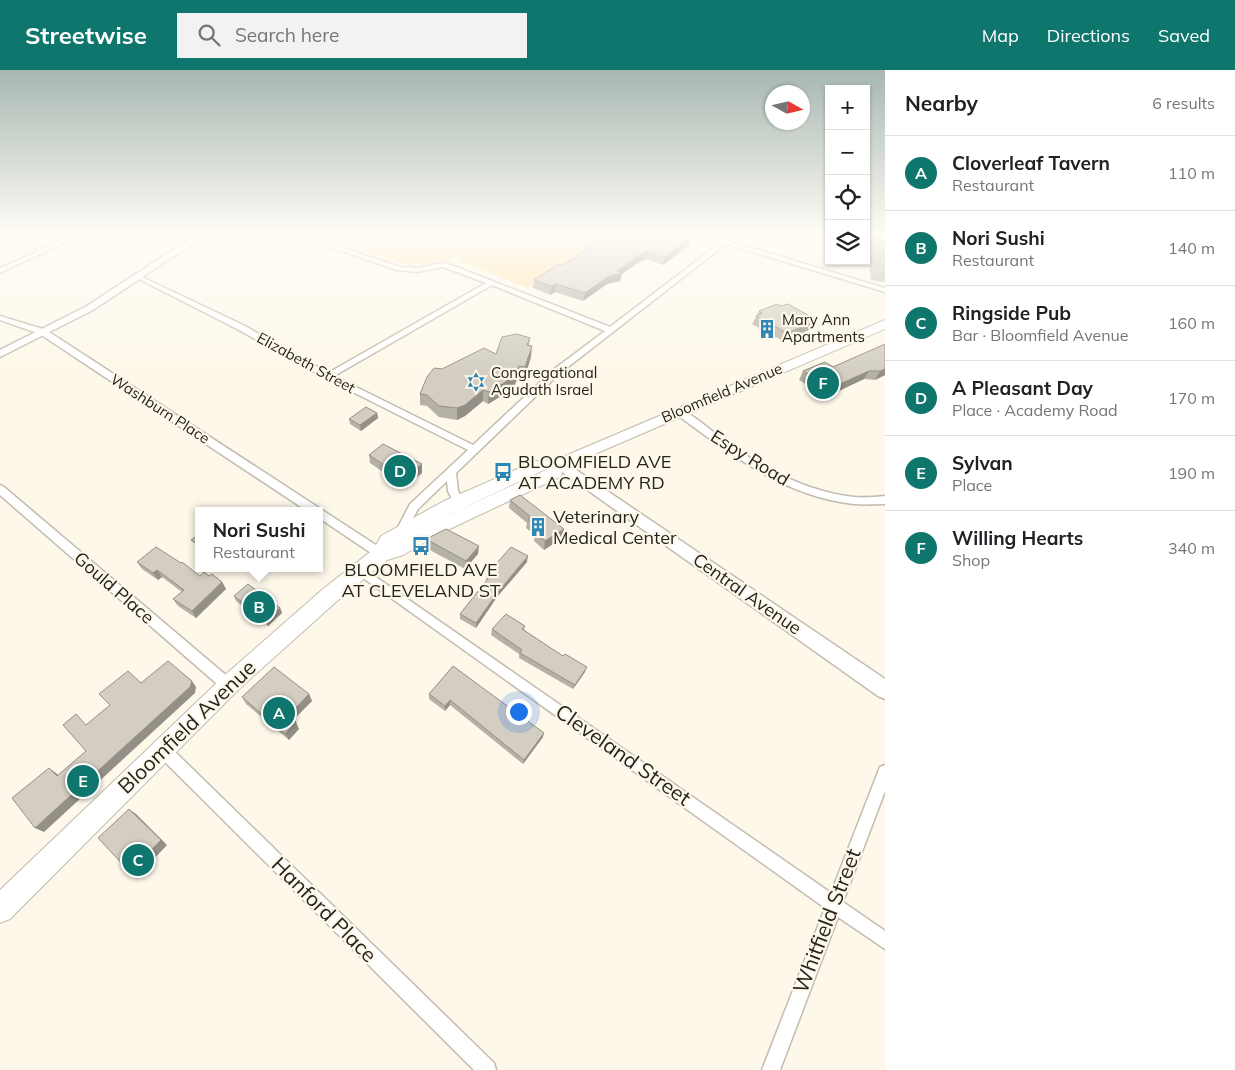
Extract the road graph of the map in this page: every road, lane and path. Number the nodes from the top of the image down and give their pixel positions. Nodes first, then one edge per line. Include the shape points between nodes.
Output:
1 (132, 281) edge
2 (145, 281) edge
3 (489, 281) edge
4 (674, 281) edge
5 (854, 281) edge
6 (493, 282) junction
7 (885, 290) edge
8 (0, 318) edge
9 (885, 324) edge
10 (610, 330) junction
11 (43, 332) junction
12 (0, 354) edge
13 (328, 376) junction
14 (679, 412) junction
15 (473, 450) junction
16 (560, 464) junction
17 (451, 472) junction
18 (0, 489) edge
19 (885, 500) edge
20 (309, 507) edge
21 (462, 507) junction
22 (323, 516) edge
23 (401, 531) junction
24 (381, 554) junction
25 (360, 570) junction
26 (229, 686) junction
27 (885, 690) edge
28 (162, 750) junction
29 (885, 772) edge
30 (833, 903) junction
31 (0, 909) edge
32 (885, 941) edge
33 (487, 1070) edge
34 (771, 1070) edge

1 - 11 street via 90,308
2 - 13 street, Elizabeth Street via 240,327
3 - 6 street
4 - 10 street
5 - 7 street
6 - 10 street
6 - 13 street
8 - 11 street, Washburn Place
9 - 14 main road, Bloomfield Avenue
10 - 15 street via 556,372
11 - 12 street
11 - 20 street, Washburn Place
13 - 15 street, Elizabeth Street
14 - 16 main road, Bloomfield Avenue
14 - 19 street, Espy Road via 762,469 794,486 843,499
15 - 17 street
16 - 21 main road, Bloomfield Avenue via 542,465
16 - 27 main road, Central Avenue
17 - 21 street via 454,491
17 - 23 street via 414,507
18 - 26 street, Gould Place
21 - 23 main road, Bloomfield Avenue
21 - 24 main road, Bloomfield Avenue via 397,550
22 - 24 street
23 - 24 main road, Bloomfield Avenue via 387,541
24 - 25 main road, Bloomfield Avenue
25 - 26 main road, Bloomfield Avenue
25 - 30 street, Cleveland Street
26 - 28 main road, Bloomfield Avenue
28 - 31 main road, Bloomfield Avenue
28 - 33 street, Hanford Place
29 - 30 street, Whitfield Street
30 - 32 street, Cleveland Street
30 - 34 street, Whitfield Street

